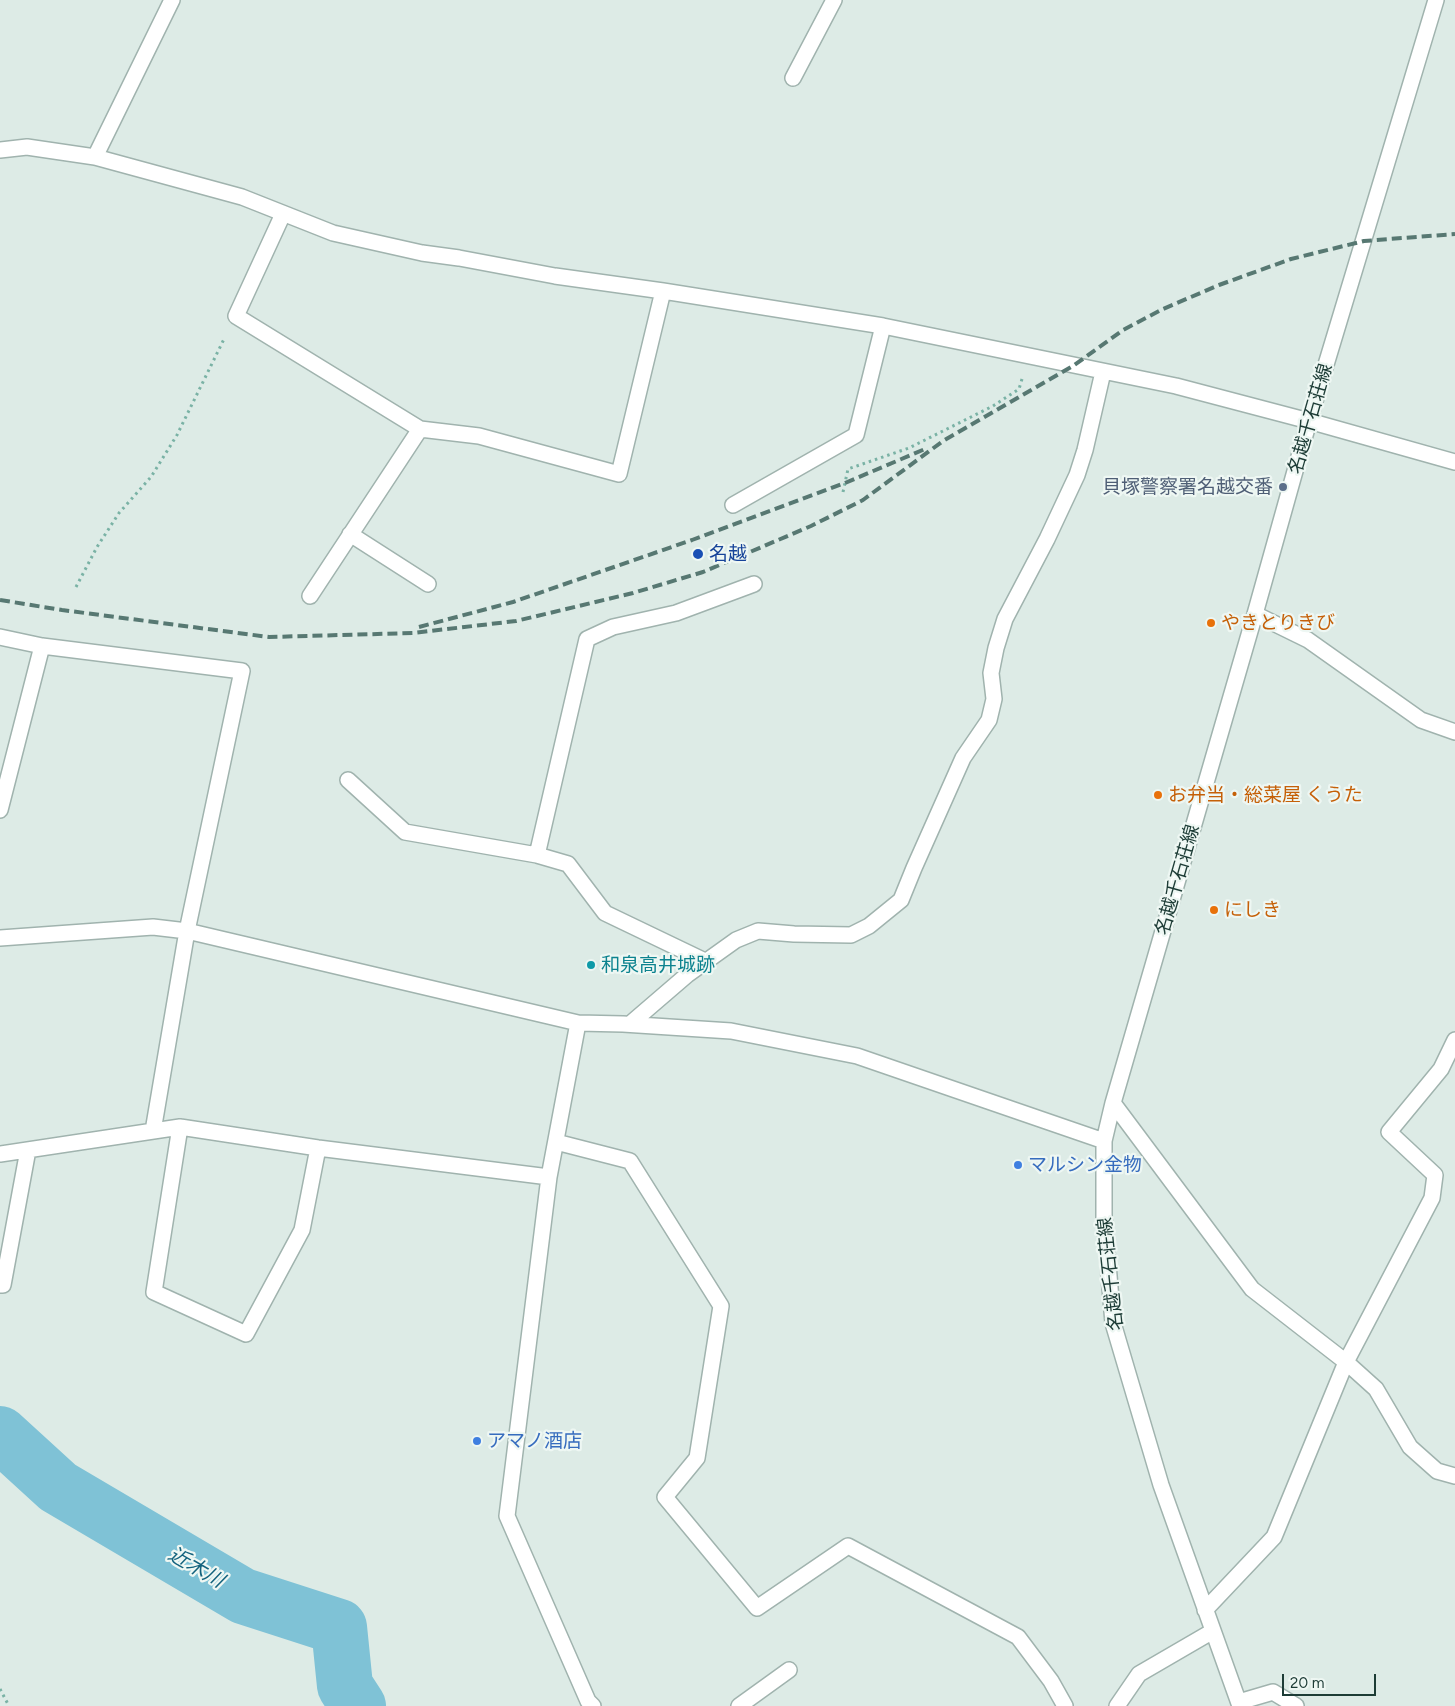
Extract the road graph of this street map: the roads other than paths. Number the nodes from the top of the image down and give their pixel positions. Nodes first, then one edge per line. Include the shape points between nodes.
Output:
1 (172, 0) edge
2 (834, 0) edge
3 (1436, 0) edge
4 (793, 78) dead end
5 (0, 150) edge
6 (95, 157) junction
7 (283, 214) junction
8 (663, 291) junction
9 (883, 326) junction
10 (1103, 372) junction
11 (1309, 421) junction
12 (420, 429) junction
13 (1455, 462) edge
14 (733, 505) dead end
15 (350, 534) junction
16 (428, 584) dead end
17 (754, 584) dead end
18 (310, 596) dead end
19 (1256, 614) junction
20 (0, 637) edge
21 (42, 646) junction
22 (1455, 732) edge
23 (348, 780) dead end
24 (0, 810) edge
25 (537, 855) junction
26 (187, 931) junction
27 (0, 938) edge
28 (705, 961) junction
29 (578, 1023) junction
30 (630, 1024) junction
31 (1455, 1040) edge
32 (1113, 1103) junction
33 (180, 1127) junction
34 (153, 1131) junction
35 (1104, 1141) junction
36 (556, 1142) junction
37 (318, 1148) junction
38 (28, 1150) junction
39 (0, 1154) edge
40 (549, 1177) junction
41 (0, 1285) edge
42 (1346, 1362) junction
43 (1455, 1476) edge
44 (1205, 1610) junction
45 (1213, 1631) junction
46 (788, 1670) dead end
47 (1239, 1704) edge
48 (593, 1706) edge
49 (739, 1706) edge
50 (1065, 1706) edge
51 (1117, 1706) edge
52 (1296, 1706) edge

1 - 6 street
2 - 4 street
3 - 11 street, 名越千石荘線
5 - 6 street via 27,147
6 - 7 street via 242,197
7 - 8 street via 332,233 422,254
7 - 12 street via 236,316
8 - 9 street
8 - 12 street via 619,474 479,436
9 - 10 street
9 - 14 street via 856,435
10 - 11 street via 1176,386
10 - 28 street via 1077,475 1005,619 991,673 994,699 989,720 963,758 901,900 869,926 851,934 758,931 736,940
11 - 13 street
11 - 19 street, 名越千石荘線
12 - 15 street
15 - 16 street
15 - 18 street
17 - 25 street via 676,613 613,627 587,640
19 - 22 street via 1308,640 1421,720
19 - 32 street, 名越千石荘線
20 - 21 street
21 - 24 street
21 - 26 street via 242,671
23 - 25 street via 405,832
25 - 28 street via 568,864 605,913
26 - 27 street via 152,926
26 - 29 street
26 - 34 street
28 - 30 street
29 - 30 street
29 - 36 street
30 - 35 street via 731,1031 857,1056
31 - 42 street via 1441,1069 1389,1132 1434,1175 1432,1198
32 - 35 street, 名越千石荘線
32 - 42 street via 1252,1289
33 - 34 street
33 - 37 street
33 - 37 street via 154,1292 246,1334 302,1230
34 - 38 street
35 - 44 street, 名越千石荘線 via 1104,1217 1113,1323 1161,1485
36 - 40 street
36 - 50 street via 630,1161 722,1306 697,1458 665,1497 757,1608 848,1546 1018,1637 1051,1681
37 - 40 street
38 - 39 street
38 - 41 street via 3,1285
40 - 48 street via 507,1516
42 - 43 street via 1376,1389 1410,1447 1437,1471
42 - 44 street via 1274,1537
44 - 45 street, 名越千石荘線
45 - 47 street, 名越千石荘線
45 - 51 street via 1139,1674
46 - 49 street
47 - 52 street via 1273,1692

